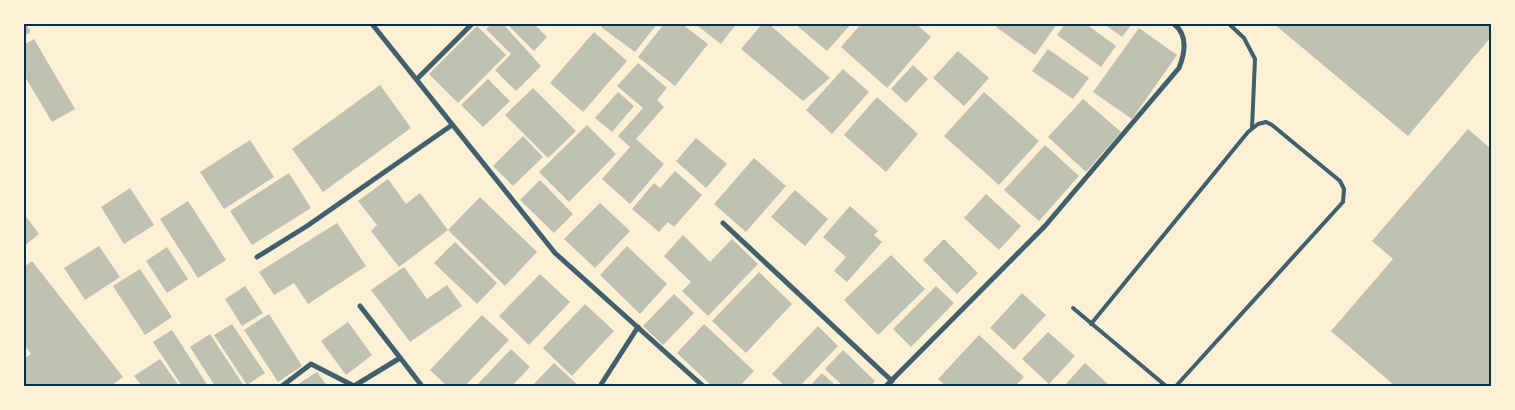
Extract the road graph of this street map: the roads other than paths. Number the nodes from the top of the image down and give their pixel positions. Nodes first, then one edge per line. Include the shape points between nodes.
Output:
1 (372, 24) edge
2 (472, 24) edge
3 (1174, 24) edge
4 (1229, 24) edge
5 (418, 78) junction
6 (452, 125) junction
7 (1252, 128) junction
8 (723, 223) dead end
9 (257, 257) dead end
10 (360, 306) dead end
11 (1073, 308) dead end
12 (1092, 324) junction
13 (638, 327) junction
14 (400, 358) junction
15 (892, 380) junction
16 (282, 386) edge
17 (422, 386) edge
18 (600, 386) edge
19 (703, 386) edge
20 (886, 386) edge
21 (1166, 386) edge
22 (1176, 386) edge

1 - 5 street
2 - 5 street
3 - 15 street via 1185,46 1179,68 1045,226
4 - 7 lane via 1244,38 1256,59
5 - 6 street
6 - 9 street
6 - 13 street via 555,253
7 - 12 lane
7 - 22 lane via 1266,122 1272,126 1340,181 1345,196
8 - 15 street
10 - 14 street
11 - 12 lane
12 - 21 lane
13 - 18 street
13 - 19 street
14 - 16 street via 354,386 311,364
14 - 17 street
15 - 20 street

